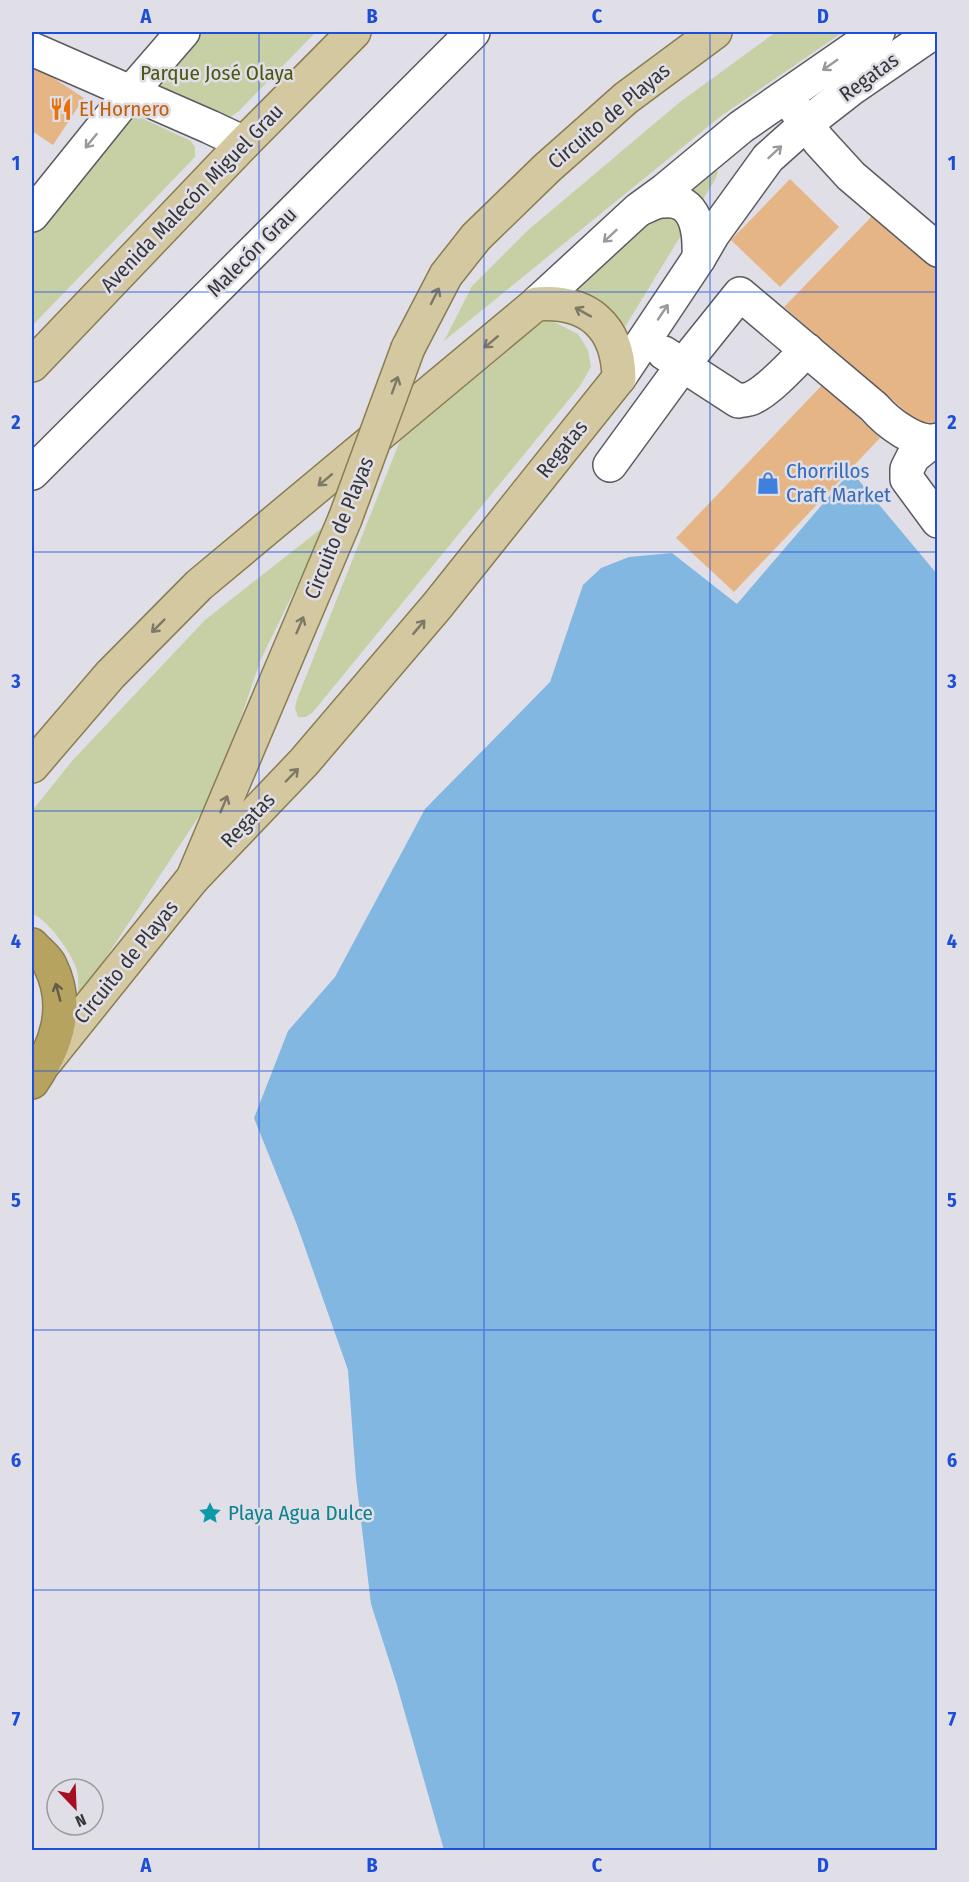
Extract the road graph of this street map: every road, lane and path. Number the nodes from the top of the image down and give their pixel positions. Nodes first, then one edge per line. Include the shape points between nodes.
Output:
1 (183, 32) edge
2 (354, 32) edge
3 (473, 32) edge
4 (715, 32) edge
5 (878, 32) edge
6 (934, 32) edge
7 (32, 49) edge
8 (130, 92) junction
9 (786, 96) junction
10 (806, 124) junction
11 (244, 143) junction
12 (639, 209) junction
13 (32, 214) edge
14 (938, 250) edge
15 (699, 258) junction
16 (536, 304) junction
17 (807, 350) junction
18 (32, 365) edge
19 (683, 365) junction
20 (619, 378) junction
21 (936, 442) edge
22 (610, 465) dead end
23 (32, 473) edge
24 (938, 521) edge
25 (32, 766) edge
26 (193, 878) junction
27 (32, 945) edge
28 (37, 1075) edge

1 - 8 street
2 - 11 main road, Avenida Malecón Miguel Grau
3 - 23 street, Malecón Grau
26 -> 4 main road, Circuito de Playas, bridge via 345,519 408,348 446,275 476,237 547,168 626,98
5 -> 9 street, Regatas
6 - 10 street, Regatas
7 - 8 street
8 - 11 street
8 -> 13 street
9 - 10 street
9 - 12 street, Regatas
10 - 14 street via 851,176
15 -> 10 street, Regatas via 768,159
11 - 18 main road, Avenida Malecón Miguel Grau
12 - 15 street via 663,201 684,206 697,223
12 -> 16 street, Regatas
20 -> 15 street, Regatas
20 -> 16 main road via 619,360 603,327 573,307
16 -> 25 main road, Regatas via 199,585 110,675
17 - 19 street via 760,393 738,401
17 - 19 street via 740,294
17 - 21 street via 887,421 908,435
19 - 20 street via 658,350 649,352
19 - 22 street
26 -> 20 main road, Regatas via 304,762 437,606
21 - 24 street via 913,457 907,479
26 - 28 main road, Circuito de Playas
28 -> 27 highway via 56,1037 61,999 50,964

